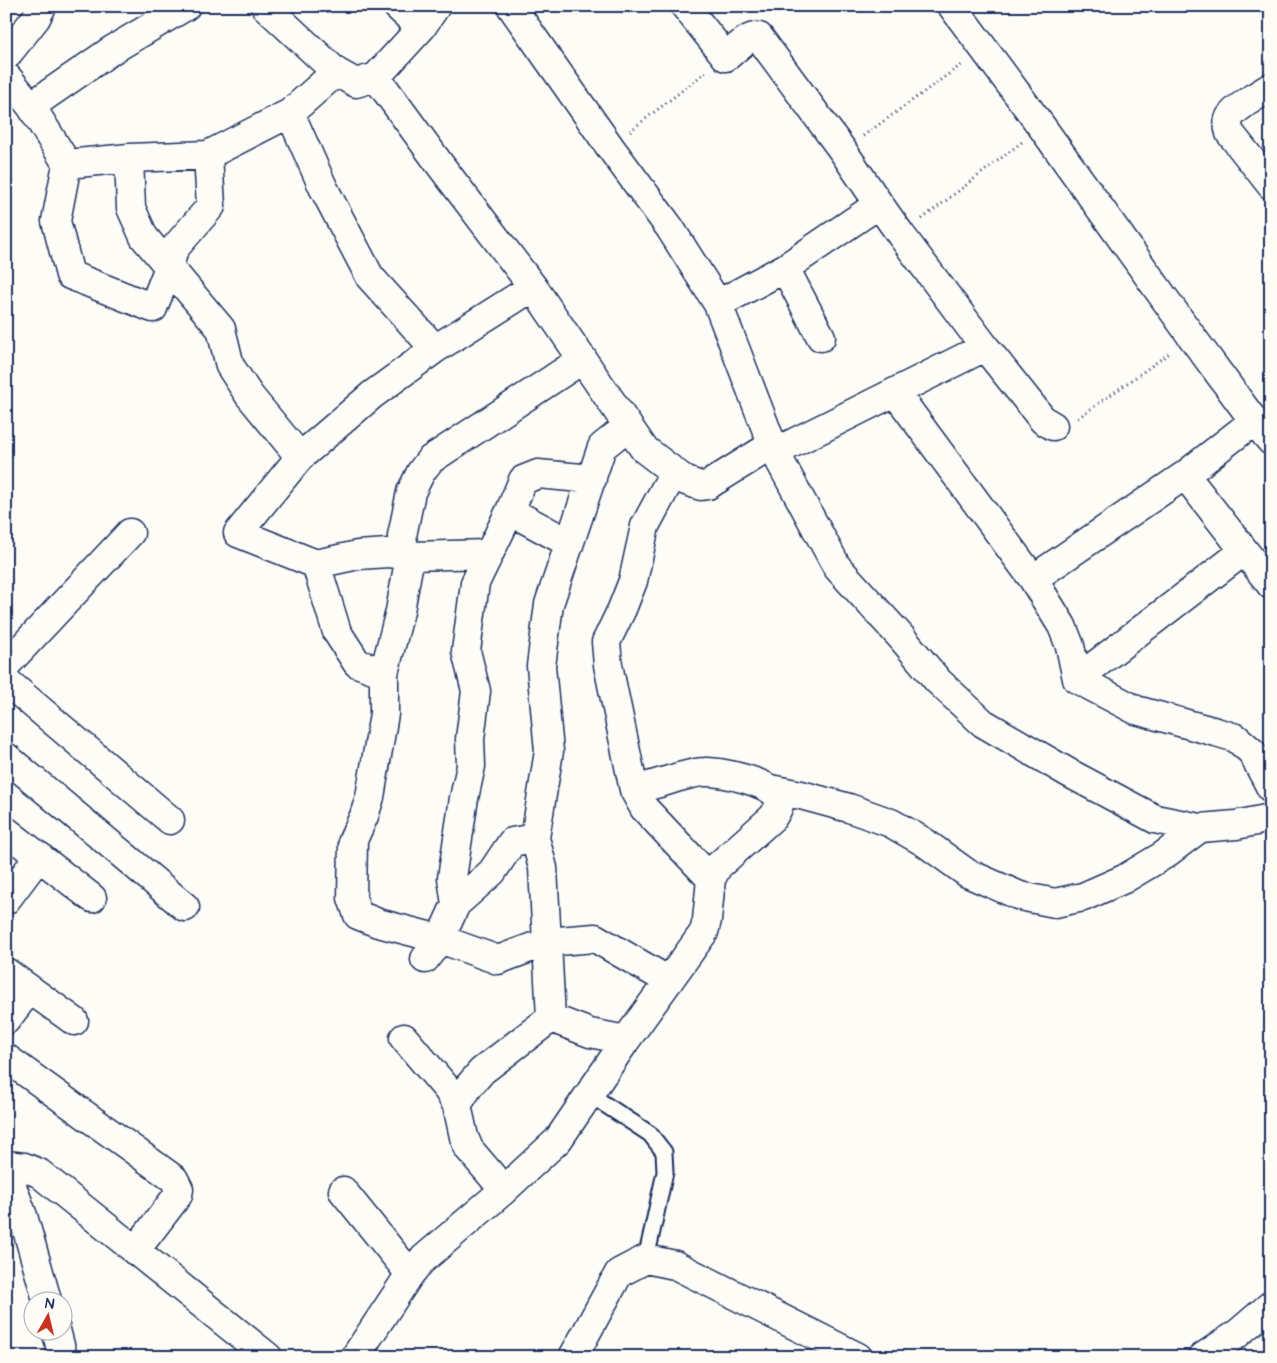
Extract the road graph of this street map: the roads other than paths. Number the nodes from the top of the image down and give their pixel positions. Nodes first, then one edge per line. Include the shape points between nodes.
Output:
1 (42, 6) edge
2 (186, 6) edge
3 (265, 6) edge
4 (397, 6) edge
5 (511, 6) edge
6 (685, 6) edge
7 (952, 6) edge
8 (428, 17) edge
9 (6, 56) edge
10 (336, 72) junction
11 (6, 76) edge
12 (376, 77) junction
13 (1271, 87) edge
14 (31, 106) junction
15 (290, 113) junction
16 (208, 155) junction
17 (128, 158) junction
18 (67, 164) junction
19 (1271, 185) edge
20 (879, 204) junction
21 (169, 267) junction
22 (785, 268) junction
23 (533, 287) junction
24 (718, 304) junction
25 (821, 337) dead end
26 (985, 347) junction
27 (435, 348) junction
28 (583, 359) junction
29 (895, 392) junction
30 (628, 426) junction
31 (1053, 426) road end
32 (1262, 431) edge
33 (774, 448) junction
34 (300, 457) junction
35 (674, 472) junction
36 (1185, 475) junction
37 (592, 479) junction
38 (510, 511) junction
39 (130, 533) dead end
40 (569, 543) junction
41 (1244, 551) junction
42 (489, 554) junction
43 (410, 556) junction
44 (316, 564) junction
45 (1033, 579) junction
46 (1271, 585) edge
47 (6, 665) edge
48 (384, 673) junction
49 (1077, 679) junction
50 (6, 681) edge
51 (6, 757) edge
52 (1271, 788) edge
53 (770, 789) junction
54 (634, 790) junction
55 (1271, 818) edge
56 (170, 820) dead end
57 (1200, 828) junction
58 (6, 831) edge
59 (535, 838) junction
60 (39, 856) junction
61 (711, 879) junction
62 (92, 898) dead end
63 (6, 900) edge
64 (456, 904) junction
65 (185, 906) dead end
66 (546, 942) junction
67 (433, 949) junction
68 (6, 972) edge
69 (669, 981) junction
70 (29, 990) junction
71 (551, 1018) junction
72 (6, 1020) edge
73 (74, 1021) dead end
74 (404, 1038) dead end
75 (626, 1040) junction
76 (6, 1058) edge
77 (589, 1094) junction
78 (457, 1105) junction
79 (6, 1165) edge
80 (6, 1177) edge
81 (504, 1190) junction
82 (343, 1191) dead end
83 (15, 1218) edge
84 (135, 1251) junction
85 (646, 1259) junction
86 (410, 1274) junction
87 (43, 1290) edge
88 (1271, 1305) edge
89 (59, 1340) edge
90 (63, 1357) edge
91 (268, 1357) edge
92 (355, 1357) edge
93 (573, 1357) edge
94 (858, 1357) edge
95 (1203, 1357) edge

1 - 9 street
2 - 14 street via 112,50
3 - 10 street
4 - 8 street
5 - 24 street via 670,228
6 - 20 street via 726,57 750,38 760,37
7 - 32 street
8 - 12 street
10 - 12 street via 356,83
10 - 15 street
11 - 14 street
12 - 23 street
13 - 19 street via 1234,112 1228,125 1230,133
14 - 18 street
15 - 16 street
15 - 27 street via 322,187 370,277
16 - 17 street
16 - 21 street via 211,206 174,249
17 - 18 street
17 - 21 street via 132,208 144,237
18 - 21 street via 56,221 70,275 153,308
20 - 22 street
20 - 26 street
21 - 34 street via 221,329 230,366 249,395
22 - 24 street
22 - 25 street
23 - 27 street
23 - 28 street
24 - 33 street
26 - 29 street
26 - 31 street via 1043,420
27 - 34 street via 372,395
28 - 30 street
28 - 43 street via 430,460 411,492 402,536 404,548
29 - 33 street
29 - 45 street
30 - 35 street via 644,449
30 - 37 street via 602,447
32 - 36 street
33 - 35 street via 708,485 686,481
33 - 57 street via 837,566 938,681 983,723 1155,819
34 - 44 street via 238,532
35 - 54 street via 645,526 633,581 606,642
36 - 41 street
36 - 45 street
37 - 38 street via 538,474 523,480
37 - 40 street
38 - 40 street
38 - 42 street
39 - 47 street
40 - 59 street via 549,604 542,666 548,751
41 - 46 street
41 - 49 street
42 - 43 street
42 - 64 street via 475,583 466,651 476,690 470,739 471,766 452,878
43 - 44 street via 388,553 358,555
43 - 48 street
44 - 48 street via 337,632 356,664
45 - 49 street via 1062,626
48 - 67 street via 384,714 370,797 353,840 352,898 358,915
49 - 52 street via 1136,710 1236,738 1252,752
50 - 56 street
51 - 65 street
53 - 54 street via 756,781 705,772
53 - 57 street via 849,808 891,824 924,842 967,873 1020,896 1055,903 1083,898 1124,879
53 - 61 street via 779,799 773,817 718,866
54 - 61 street via 644,808
55 - 57 street
58 - 60 street
59 - 64 street via 512,842 492,872
59 - 66 street via 544,868
60 - 62 street
60 - 63 street
61 - 69 street via 704,932
64 - 67 street
66 - 67 street via 498,960
66 - 69 street via 595,938
66 - 71 street
68 - 70 street
69 - 75 street
70 - 72 street
70 - 73 street
71 - 75 street via 590,1033
71 - 78 street via 482,1071
74 - 78 street
75 - 77 street
76 - 84 street via 174,1179 178,1195
77 - 81 street via 558,1140
77 - 85 lane via 650,1134 664,1152 665,1172
78 - 81 street via 470,1149
79 - 84 street via 39,1172
80 - 83 street via 12,1186
81 - 86 street
82 - 86 street
83 - 87 street
84 - 91 street
85 - 93 street via 619,1273
85 - 94 street via 675,1265
86 - 92 street
88 - 95 street via 1236,1335
89 - 90 street

